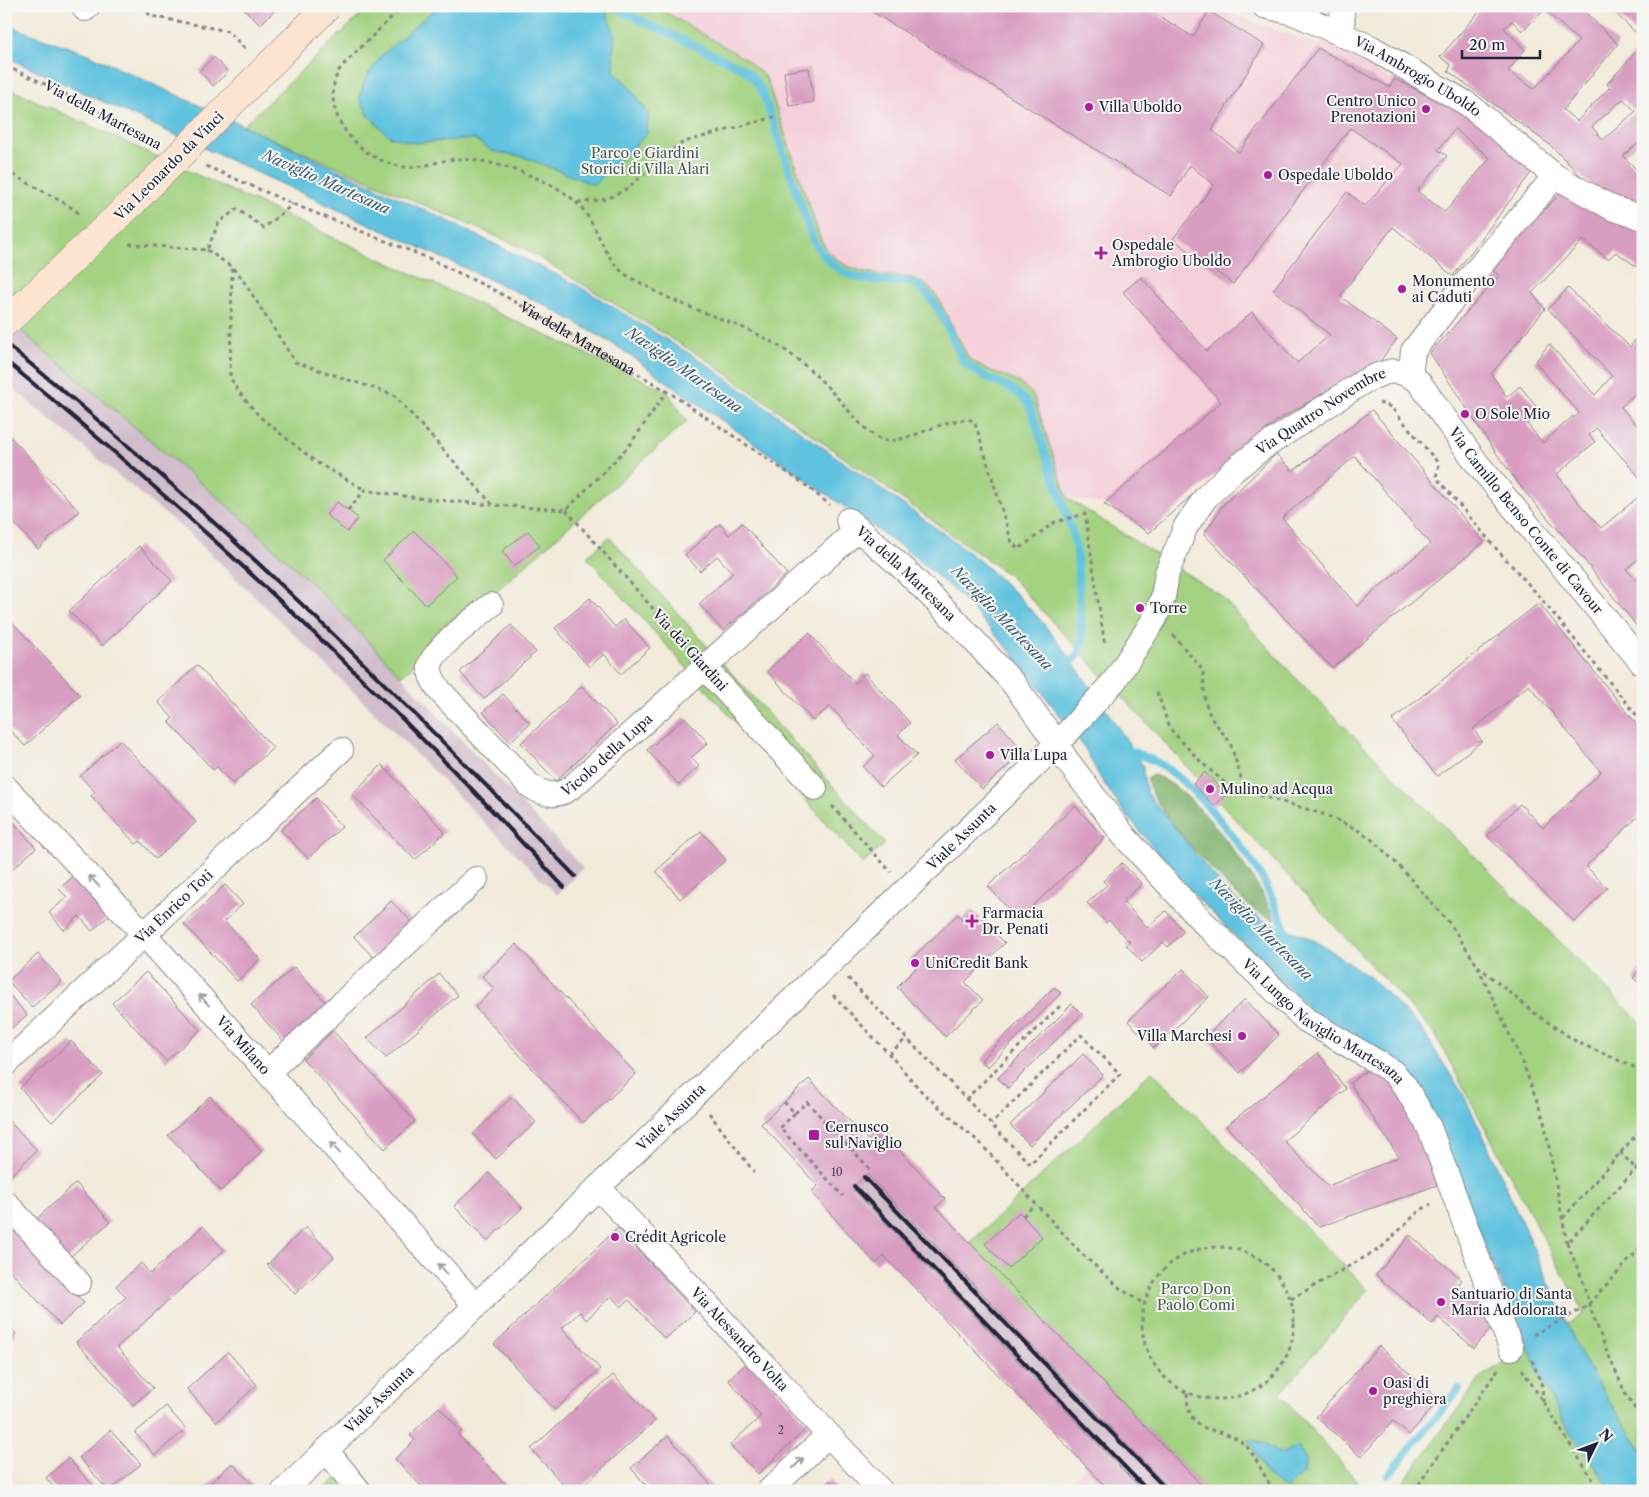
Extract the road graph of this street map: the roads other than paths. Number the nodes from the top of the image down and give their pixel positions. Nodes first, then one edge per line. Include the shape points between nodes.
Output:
1 (328, 6) edge
2 (1264, 6) edge
3 (1342, 6) edge
4 (1343, 35) junction
5 (1555, 176) junction
6 (1643, 218) edge
7 (6, 322) edge
8 (1410, 376) junction
9 (853, 525) joint
10 (491, 605) dead end
11 (1643, 664) edge
12 (704, 667) junction
13 (1115, 680) joint
14 (1057, 744) junction
15 (341, 750) dead end
16 (6, 788) edge
17 (815, 788) dead end
18 (476, 879) dead end
19 (144, 934) junction
20 (6, 1064) edge
21 (268, 1072) junction
22 (598, 1187) junction
23 (6, 1203) edge
24 (79, 1283) dead end
25 (476, 1306) junction
26 (1521, 1352) road end
27 (828, 1434) junction
28 (326, 1450) junction
29 (291, 1489) edge
30 (359, 1491) edge
31 (769, 1491) edge
32 (881, 1491) edge

1 - 7 street, Via Leonardo da Vinci, bridge via 134,201
2 - 4 street, Via Ambrogio Uboldo via 1294,13
3 - 4 street
4 - 5 street, Via Ambrogio Uboldo via 1372,48 1470,105
5 - 6 street, Via Ambrogio Uboldo via 1612,208
5 - 8 street, Via Quattro Novembre via 1413,351
8 - 11 street, Via Camillo Benso Conte di Cavour via 1419,382 1476,462
8 - 13 street, Via Quattro Novembre via 1390,371 1364,382 1261,448 1214,488 1186,526 1167,573 1155,618
9 - 12 street, Vicolo della Lupa
9 - 14 street, Via della Martesana via 905,570 989,656
10 - 12 street, Vicolo della Lupa via 435,654 429,668 431,675 440,691 529,785 549,795 573,786
12 - 17 street, Via dei Giardini
13 - 14 street, Viale Assunta
14 - 22 street, Viale Assunta
14 - 26 street, Via Lungo Naviglio Martesana via 1124,836 1204,922 1306,1020 1379,1063 1402,1082 1429,1127
15 - 19 street, Via Enrico Toti
19 -> 16 street, Via Milano
18 - 21 street
19 - 20 street, Via Enrico Toti
21 -> 19 street, Via Milano
25 -> 21 street, Via Milano
22 - 25 street, Viale Assunta
22 - 27 street, Via Alessandro Volta
23 - 24 street
25 - 28 street, Viale Assunta
31 -> 27 street
27 - 32 street, Via Alessandro Volta
28 - 29 street, Viale Assunta
28 - 30 street

